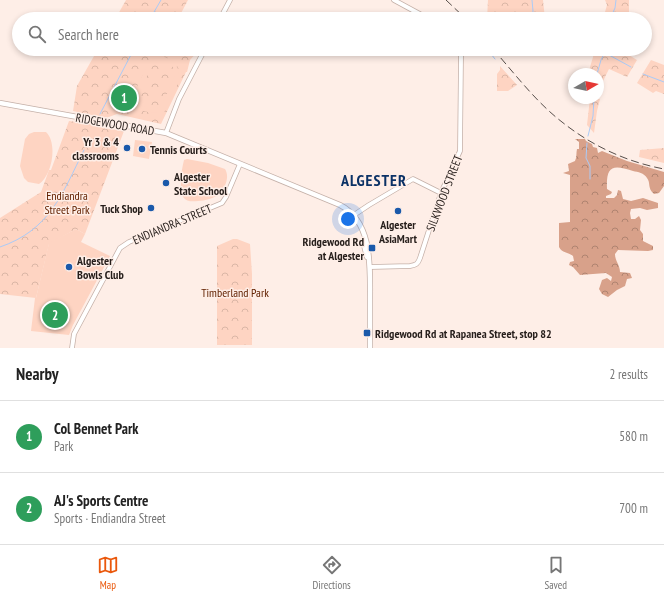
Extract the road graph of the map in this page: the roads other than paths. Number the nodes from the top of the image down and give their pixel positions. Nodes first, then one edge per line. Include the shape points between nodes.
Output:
1 (230, 0) edge
2 (394, 0) edge
3 (224, 12) edge
4 (416, 12) edge
5 (201, 56) edge
6 (461, 56) edge
7 (0, 104) edge
8 (166, 133) junction
9 (240, 164) junction
10 (441, 193) junction
11 (352, 216) junction
12 (370, 267) junction
13 (72, 348) edge
14 (370, 348) edge

1 - 3 street
2 - 4 street
5 - 8 street via 179,98
6 - 10 street, SILKWOOD STREET via 460,151
7 - 8 main road, RIDGEWOOD ROAD
8 - 9 main road, RIDGEWOOD ROAD
9 - 11 main road, RIDGEWOOD ROAD via 345,208
9 - 13 street, ENDIANDRA STREET via 222,203 120,248 74,334
10 - 11 street via 413,178
10 - 12 street, SILKWOOD STREET via 418,263 414,266
11 - 12 main road via 361,228 369,250
12 - 14 main road

